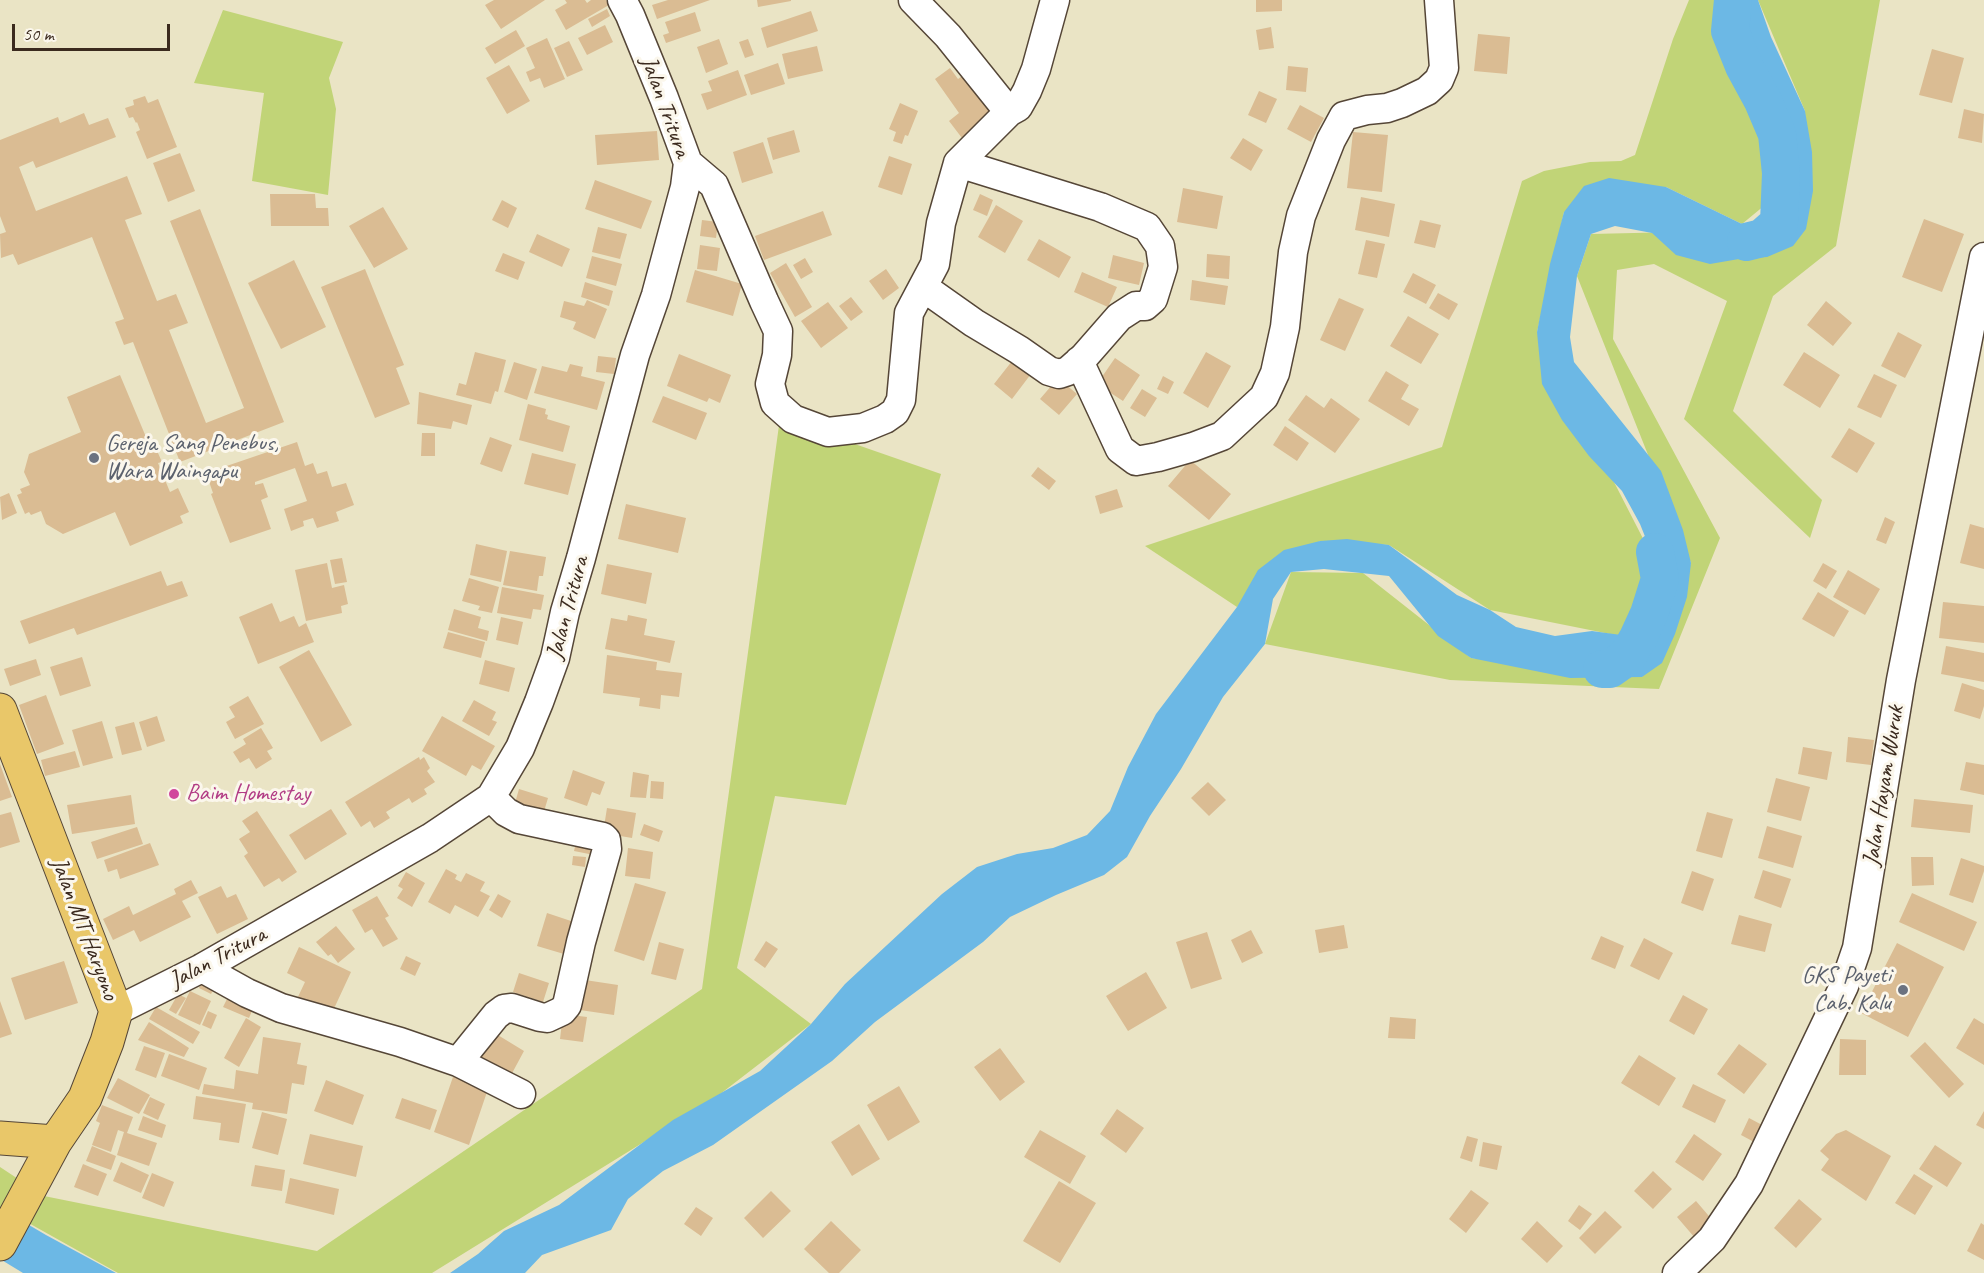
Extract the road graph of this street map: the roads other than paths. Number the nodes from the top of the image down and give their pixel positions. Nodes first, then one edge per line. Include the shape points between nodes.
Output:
1 (622, 0) edge
2 (913, 0) edge
3 (1055, 0) edge
4 (1439, 0) edge
5 (1009, 112) junction
6 (687, 163) junction
7 (958, 163) junction
8 (1984, 257) edge
9 (923, 287) junction
10 (1079, 362) junction
11 (0, 710) edge
12 (491, 796) junction
13 (202, 968) junction
14 (116, 1011) junction
15 (458, 1062) junction
16 (521, 1094) dead end
17 (0, 1138) edge
18 (55, 1142) junction
19 (29, 1188) junction
20 (0, 1244) edge
21 (1677, 1273) edge

1 - 6 street, Jalan Tritura
2 - 5 street via 948,36
3 - 5 street via 1027,91 1018,107
4 - 10 street via 1443,68 1439,80 1427,91 1402,103 1344,116 1331,140 1301,216 1285,327 1275,373 1264,397 1222,436 1136,461 1120,449
5 - 7 street
6 - 9 street via 714,185 778,331 770,384 775,403 793,419 828,432 863,428 895,412 904,379 909,313
6 - 12 street, Jalan Tritura via 685,188 635,355 555,658 520,748
7 - 9 street via 941,223 935,264
7 - 10 street via 1100,207 1147,227 1160,246 1163,267 1153,298 1145,306 1136,306 1119,317
8 - 21 street, Jalan Hayam Wuruk via 1901,680 1857,948 1839,996 1749,1184 1712,1239
9 - 10 street via 1049,371 1059,374
11 - 14 highway, Jalan MT Haryono
12 - 13 street, Jalan Tritura via 430,838
12 - 15 street via 519,819 603,837 607,849 580,942 567,1005 547,1018 504,1009
13 - 14 street, Jalan Tritura
13 - 15 street via 281,1008
14 - 18 highway, Jalan MT Haryono via 85,1098
15 - 16 street
17 - 18 highway
17 - 19 highway
18 - 19 highway, Jalan MT Haryono
19 - 20 highway, Jalan MT Haryono

